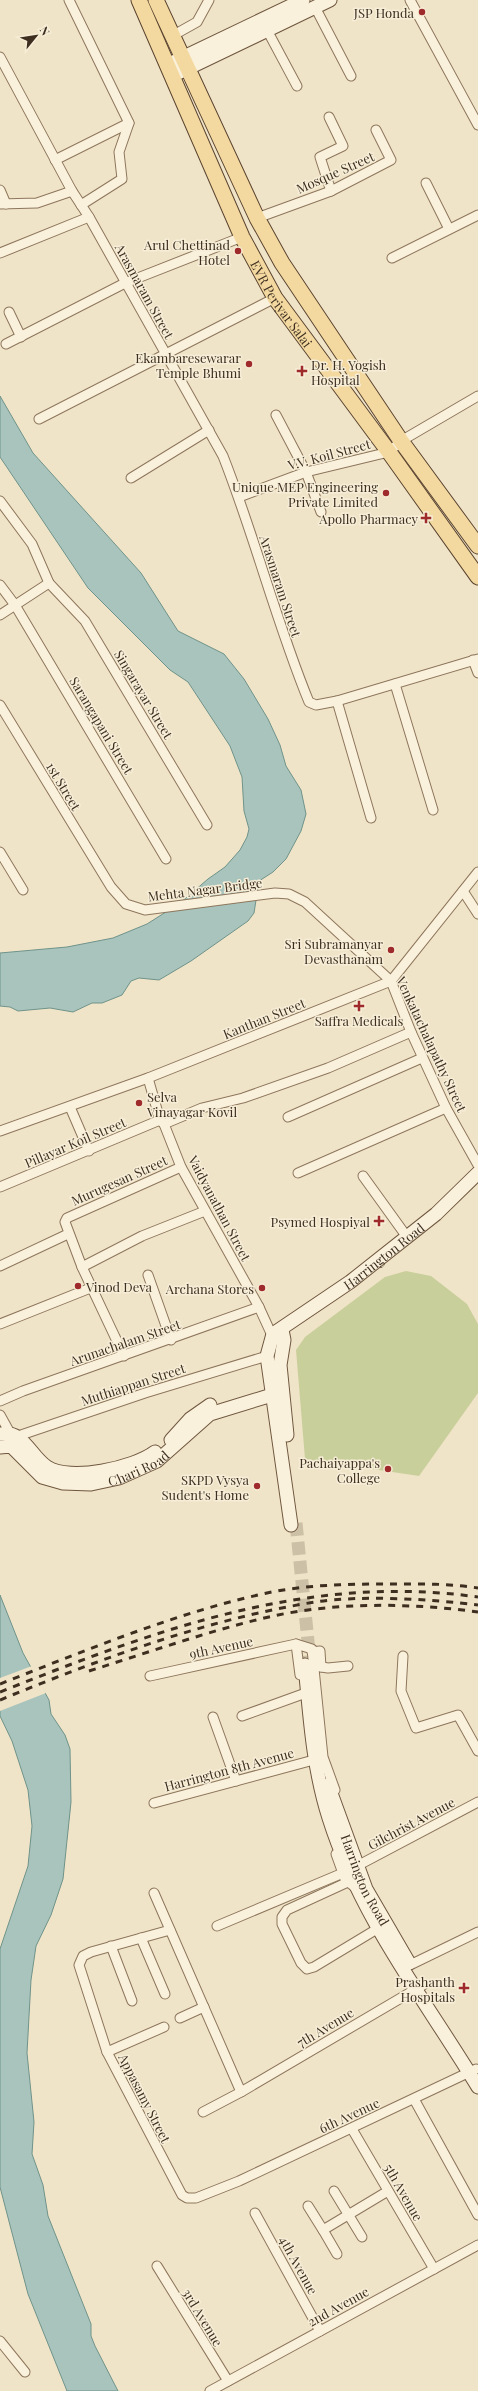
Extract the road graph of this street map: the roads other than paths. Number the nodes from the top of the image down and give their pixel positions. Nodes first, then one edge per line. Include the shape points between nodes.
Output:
1 (69, 0) edge
2 (139, 0) edge
3 (156, 0) edge
4 (209, 0) edge
5 (303, 0) edge
6 (330, 0) edge
7 (410, 0) edge
8 (315, 7) junction
9 (267, 30) junction
10 (172, 36) junction
11 (0, 57) edge
12 (185, 63) junction
13 (170, 70) junction
14 (351, 76) dead end
15 (297, 86) dead end
16 (329, 117) dead end
17 (129, 123) junction
18 (478, 125) edge
19 (376, 130) dead end
20 (55, 160) junction
21 (426, 183) dead end
22 (0, 190) edge
23 (72, 191) junction
24 (331, 191) junction
25 (3, 204) edge
26 (81, 205) junction
27 (478, 215) edge
28 (89, 217) junction
29 (257, 218) junction
30 (449, 229) junction
31 (242, 237) junction
32 (0, 253) edge
33 (392, 258) dead end
34 (125, 283) junction
35 (275, 298) junction
36 (9, 312) dead end
37 (21, 337) junction
38 (6, 344) dead end
39 (166, 354) junction
40 (478, 396) edge
41 (276, 415) dead end
42 (39, 418) dead end
43 (209, 430) junction
44 (401, 441) junction
45 (389, 452) junction
46 (306, 472) junction
47 (131, 478) dead end
48 (239, 497) junction
49 (0, 500) edge
50 (321, 512) dead end
51 (478, 546) edge
52 (478, 577) edge
53 (49, 583) junction
54 (0, 585) edge
55 (15, 605) junction
56 (0, 615) edge
57 (476, 660) edge
58 (478, 673) edge
59 (395, 684) junction
60 (337, 702) junction
61 (0, 706) edge
62 (433, 810) dead end
63 (372, 818) dead end
64 (207, 824) dead end
65 (0, 852) edge
66 (166, 859) dead end
67 (478, 872) edge
68 (109, 883) joint
69 (23, 890) dead end
70 (463, 891) junction
71 (296, 896) joint
72 (478, 914) edge
73 (391, 981) junction
74 (410, 1032) junction
75 (422, 1058) junction
76 (148, 1078) junction
77 (70, 1107) junction
78 (446, 1108) junction
79 (288, 1117) dead end
80 (162, 1122) junction
81 (0, 1131) edge
82 (89, 1151) junction
83 (478, 1165) edge
84 (182, 1167) junction
85 (478, 1172) edge
86 (298, 1173) dead end
87 (363, 1176) dead end
88 (0, 1187) edge
89 (205, 1212) junction
90 (68, 1234) junction
91 (407, 1237) junction
92 (0, 1266) edge
93 (82, 1266) junction
94 (148, 1275) dead end
95 (93, 1287) junction
96 (259, 1307) junction
97 (0, 1324) edge
98 (280, 1335) junction
99 (171, 1340) junction
100 (124, 1356) junction
101 (267, 1356) junction
102 (272, 1392) junction
103 (0, 1402) edge
104 (0, 1415) edge
105 (8, 1439) edge
106 (296, 1644) junction
107 (403, 1656) dead end
108 (313, 1666) junction
109 (348, 1666) dead end
110 (150, 1676) dead end
111 (303, 1694) junction
112 (213, 1716) dead end
113 (242, 1716) dead end
114 (478, 1751) edge
115 (310, 1761) junction
116 (236, 1781) junction
117 (478, 1802) edge
118 (154, 1803) dead end
119 (354, 1876) junction
120 (154, 1893) dead end
121 (217, 1926) dead end
122 (377, 1929) junction
123 (170, 1930) junction
124 (478, 1932) edge
125 (141, 1938) junction
126 (112, 1946) junction
127 (410, 1964) junction
128 (419, 1987) junction
129 (165, 1994) dead end
130 (132, 2001) dead end
131 (204, 2007) junction
132 (180, 2018) dead end
133 (164, 2027) dead end
134 (107, 2052) junction
135 (474, 2071) edge
136 (478, 2087) edge
137 (241, 2092) junction
138 (414, 2099) junction
139 (203, 2112) dead end
140 (352, 2129) junction
141 (238, 2181) joint
142 (334, 2191) dead end
143 (388, 2191) junction
144 (308, 2206) dead end
145 (255, 2212) dead end
146 (349, 2215) junction
147 (478, 2215) edge
148 (323, 2230) junction
149 (362, 2237) dead end
150 (478, 2245) edge
151 (337, 2254) dead end
152 (157, 2266) dead end
153 (434, 2269) junction
154 (320, 2331) junction
155 (0, 2341) edge
156 (25, 2372) dead end
157 (228, 2381) junction
158 (210, 2391) edge

1 - 17 street
2 - 13 main road, EVR Periyar Salai
3 - 10 main road, EVR Periyar Salai
4 - 10 street via 197,22
5 - 12 street
6 - 8 street
7 - 18 street
8 - 9 street
8 - 14 street
9 - 12 street
9 - 15 street
10 - 12 main road, EVR Periyar Salai
11 - 20 street, Arasmaram Street
12 - 13 street
12 - 29 main road, EVR Periyar Salai
13 - 31 main road, EVR Periyar Salai
16 - 24 street via 343,146 320,157
17 - 20 street
17 - 26 street via 119,152 122,179
19 - 24 street, Mosque Street via 392,160
20 - 23 street, Arasmaram Street
21 - 30 street
22 - 25 street
23 - 25 street via 37,203
23 - 26 street, Arasmaram Street
24 - 29 street, Mosque Street
26 - 28 street, Arasmaram Street
27 - 30 street
28 - 32 street
28 - 34 street, Arasmaram Street
29 - 44 main road, EVR Periyar Salai via 282,263
30 - 33 street
31 - 34 street
31 - 35 main road, EVR Periyar Salai
34 - 37 street
34 - 39 street, Arasmaram Street
35 - 39 street
35 - 45 main road, EVR Periyar Salai
36 - 37 street
37 - 38 street
39 - 42 street
39 - 43 street, Arasmaram Street
40 - 44 street, V.V. Koil Street
41 - 46 street
43 - 47 street
43 - 48 street, Arasmaram Street via 224,456
44 - 45 street, V.V. Koil Street
44 - 51 main road, EVR Periyar Salai
45 - 46 street, V.V. Koil Street
45 - 52 main road, EVR Periyar Salai
46 - 48 street, V.V. Koil Street
46 - 50 street
48 - 60 street, Arasmaram Street via 290,656 309,702 316,705
49 - 53 street, Singarayar Street via 32,544
53 - 55 street
53 - 64 street, Singarayar Street via 85,621
54 - 55 street, Sarangapani Street
55 - 56 street
55 - 66 street, Sarangapani Street
57 - 58 street
57 - 59 street
59 - 60 street
59 - 62 street
60 - 63 street
61 - 68 street, 1st Street
65 - 69 street
67 - 70 street
68 - 71 street, Mehta Nagar Bridge via 126,904 145,910 275,893
70 - 72 street
70 - 73 street
71 - 73 street, Venkatachalapathy Street
73 - 74 street, Venkatachalapathy Street
73 - 76 street, Kanthan Street
74 - 75 street, Venkatachalapathy Street
74 - 80 street, Pillayar Koil Street via 328,1068 243,1098 202,1108
75 - 78 street, Venkatachalapathy Street
75 - 79 street
76 - 77 street, Kanthan Street
76 - 80 street, Vaidyanathan Street
77 - 81 street, Kanthan Street
77 - 82 street
78 - 83 street, Venkatachalapathy Street
78 - 86 street
80 - 82 street, Pillayar Koil Street
80 - 84 street, Vaidyanathan Street
82 - 88 street, Pillayar Koil Street
84 - 89 street, Vaidyanathan Street
84 - 90 street, Murugesan Street via 68,1218 65,1222
85 - 91 street, Harrington Road via 436,1214
87 - 91 street
89 - 93 street via 142,1236
89 - 96 street, Vaidyanathan Street
90 - 92 street
90 - 93 street
91 - 98 street, Harrington Road
93 - 95 street
94 - 99 street
95 - 97 street
95 - 100 street
96 - 98 street, Vaidyanathan Street
96 - 99 street, Arunachalam Street
98 - 101 street
98 - 102 street via 280,1365 294,1524
99 - 100 street, Arunachalam Street
100 - 103 street, Arunachalam Street via 23,1391
101 - 102 street
101 - 105 street, Muthiappan Street
102 - 105 street, Chari Road via 210,1414 157,1461 119,1478 90,1484 63,1483 42,1477
104 - 105 street
106 - 108 street via 312,1649
106 - 110 street, 9th Avenue
106 - 111 street
107 - 114 street via 401,1691 416,1728 458,1715
108 - 109 street
108 - 119 street, Harrington Road via 320,1760
111 - 113 street
111 - 115 street
112 - 116 street
115 - 116 street, Harrington 8th Avenue
115 - 119 street
116 - 118 street, Harrington 8th Avenue
117 - 119 street, Gilchrist Avenue
119 - 121 street
119 - 122 street
119 - 122 street via 287,1910 282,1917 282,1924 301,1963 307,1969
119 - 127 street, Harrington Road
120 - 123 street
122 - 128 street
123 - 125 street
123 - 131 street
124 - 127 street
125 - 126 street
125 - 129 street
126 - 130 street
126 - 134 street, Appasamy Street via 83,1956 79,1965
127 - 128 street, Harrington Road
128 - 135 street, Harrington Road
128 - 137 street, 7th Avenue
131 - 132 street
131 - 137 street
133 - 134 street
134 - 141 street, Appasamy Street via 182,2195 196,2198
135 - 136 street, Harrington Road
135 - 138 street, 6th Avenue
137 - 139 street, 7th Avenue
138 - 140 street, 6th Avenue
138 - 147 street
140 - 141 street, 6th Avenue
140 - 143 street, 5th Avenue
142 - 146 street
143 - 146 street
143 - 153 street, 5th Avenue
144 - 148 street
145 - 154 street, 4th Avenue
146 - 148 street
146 - 149 street
148 - 151 street
150 - 153 street, 2nd Avenue
152 - 157 street, 3rd Avenue
153 - 154 street, 2nd Avenue
154 - 157 street, 2nd Avenue
155 - 156 street
157 - 158 street, 2nd Avenue

